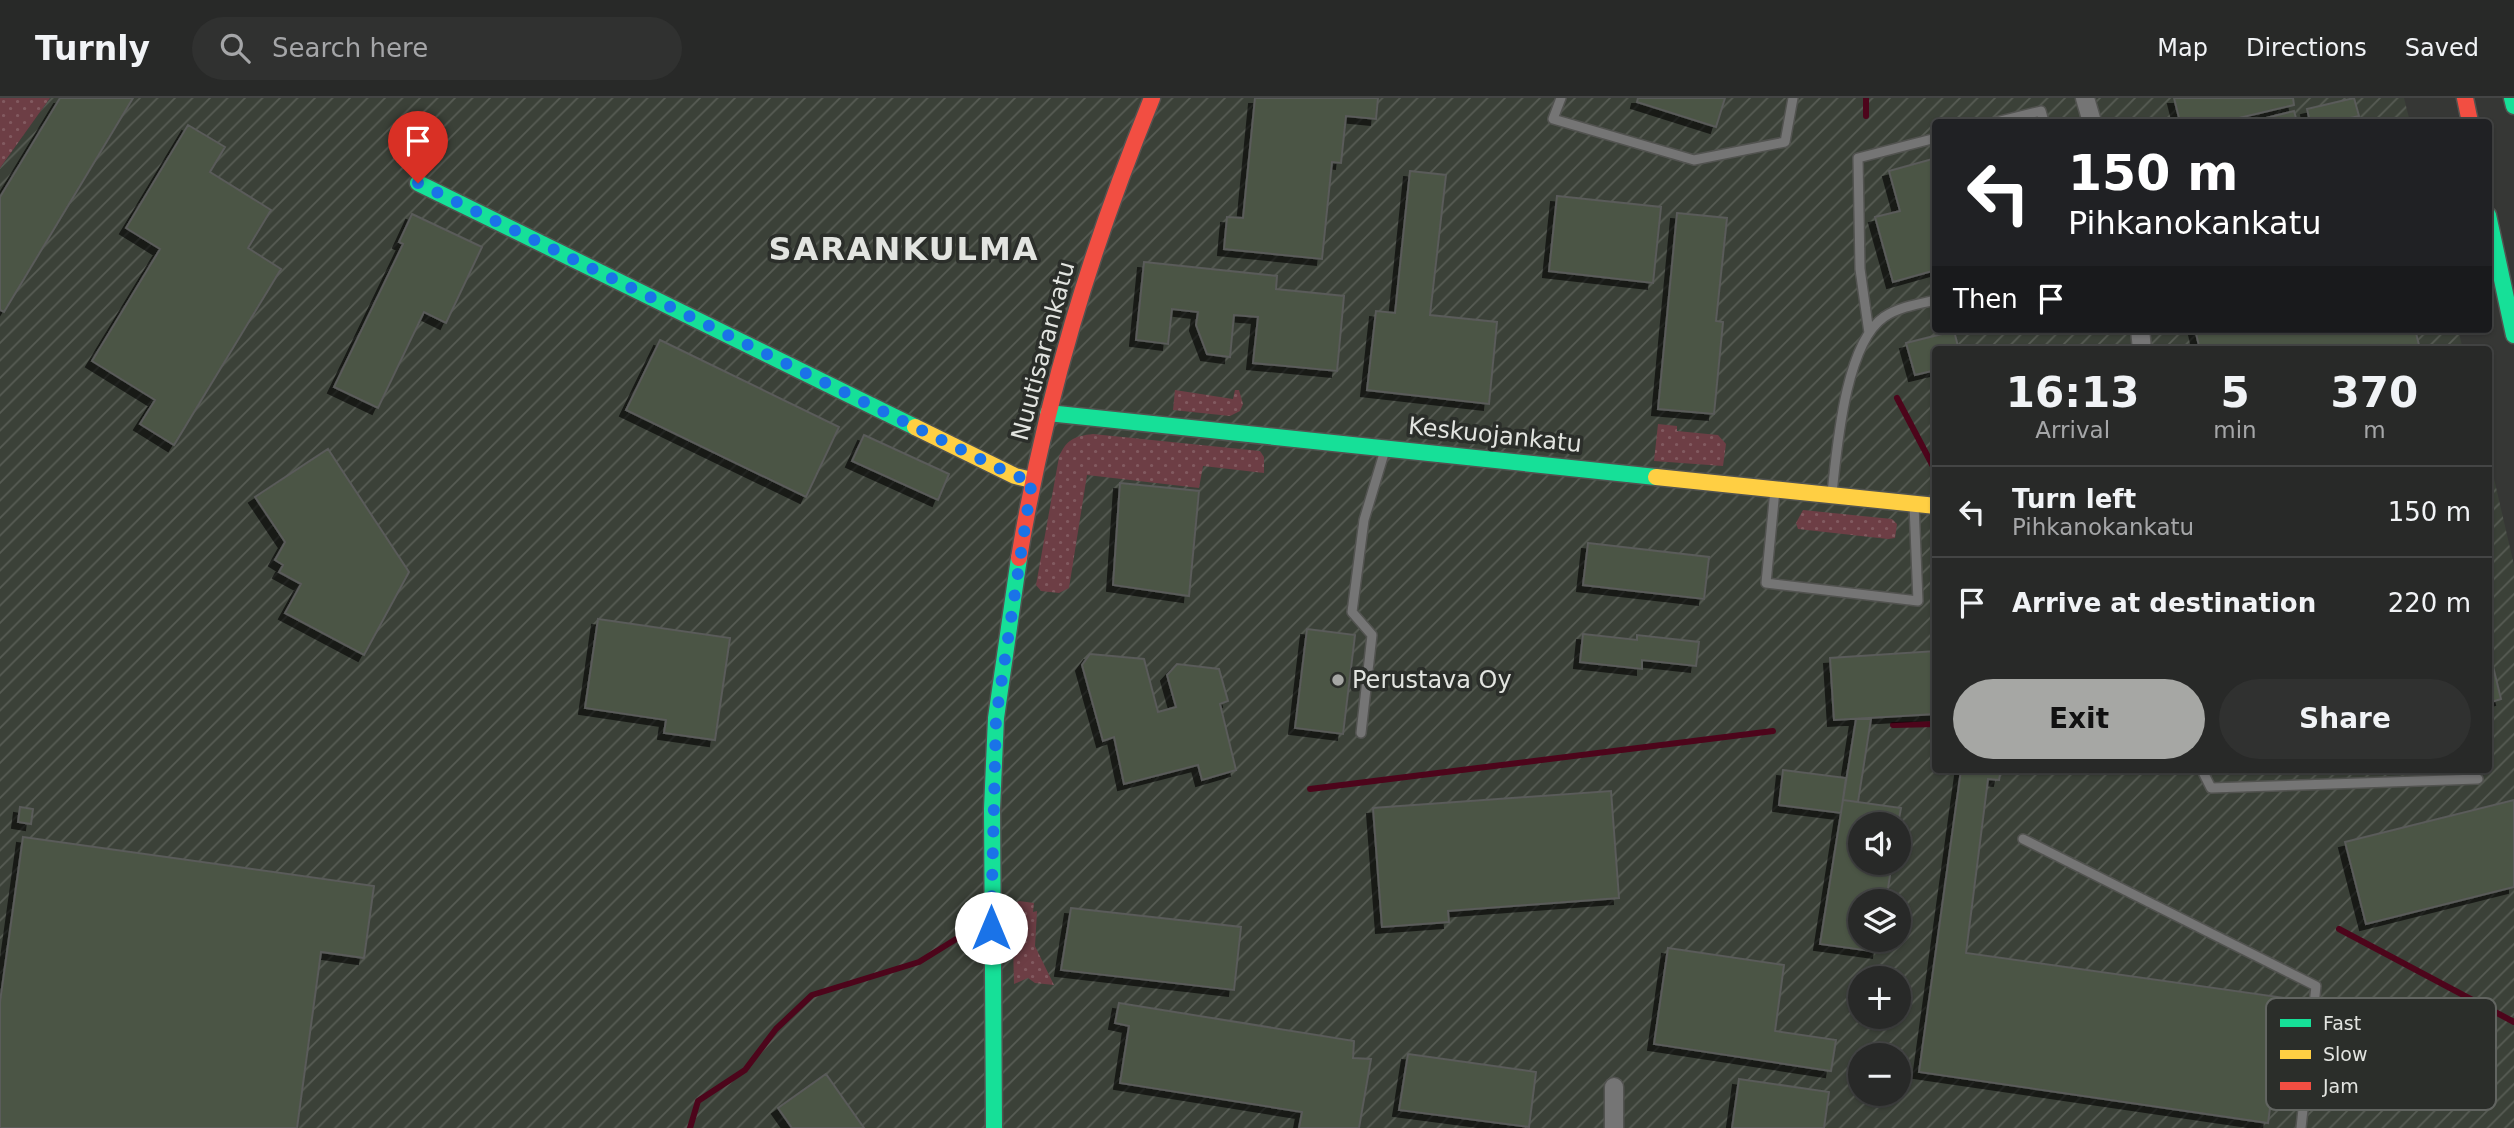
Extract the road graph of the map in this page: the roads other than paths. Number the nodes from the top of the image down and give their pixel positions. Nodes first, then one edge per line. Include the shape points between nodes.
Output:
1 (1152, 98) edge
2 (1561, 98) edge
3 (1793, 98) edge
4 (2085, 98) edge
5 (2465, 98) edge
6 (2512, 98) edge
7 (2514, 106) edge
8 (2008, 119) edge
9 (2043, 119) edge
10 (2091, 119) edge
11 (2469, 119) edge
12 (1932, 139) edge
13 (418, 183) dead end
14 (2492, 233) edge
15 (1932, 301) edge
16 (1869, 333) junction
17 (2514, 335) edge
18 (1048, 413) junction
19 (1385, 448) junction
20 (1032, 480) junction
21 (1775, 489) junction
22 (1832, 495) junction
23 (1914, 503) junction
24 (1932, 505) edge
25 (1361, 733) dead end
26 (2204, 773) edge
27 (2478, 779) dead end
28 (2023, 839) dead end
29 (2315, 998) edge
30 (1614, 1087) dead end
31 (2303, 1110) edge
32 (995, 1128) edge
33 (1614, 1128) edge
34 (2301, 1128) edge

1 - 18 main road, Nuutisarankatu via 1115,189 1067,334
2 - 3 lane via 1553,119 1694,160 1785,142
4 - 10 street
5 - 11 main road
6 - 7 main road
8 - 9 lane via 2041,111
12 - 16 lane via 1858,158 1860,269
13 - 20 main road via 1015,476
14 - 17 main road
15 - 16 lane via 1893,312
16 - 22 lane via 1846,398
18 - 19 main road, Keskuojankatu
18 - 20 main road, Nuutisarankatu
19 - 21 main road, Keskuojankatu
19 - 25 lane via 1364,520 1352,612 1372,635
20 - 32 main road, Nuutisarankatu via 996,718 991,902
21 - 22 main road, Keskuojankatu
21 - 23 lane via 1766,583 1918,601
22 - 23 main road, Keskuojankatu
23 - 24 main road, Keskuojankatu
26 - 27 lane via 2211,788
28 - 29 lane via 2316,986
30 - 33 street
31 - 34 lane

